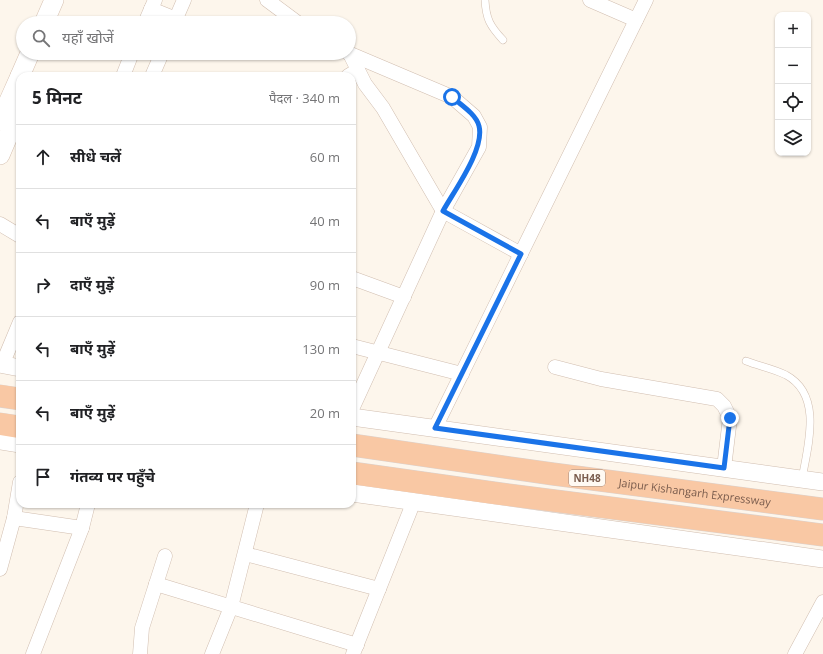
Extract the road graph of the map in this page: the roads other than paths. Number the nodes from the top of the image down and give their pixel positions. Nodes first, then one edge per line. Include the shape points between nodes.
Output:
1 (54, 0) edge
2 (67, 0) edge
3 (184, 0) edge
4 (267, 0) edge
5 (485, 0) edge
6 (590, 0) edge
7 (646, 0) edge
8 (153, 4) edge
9 (47, 16) edge
10 (60, 16) edge
11 (148, 16) edge
12 (169, 16) edge
13 (177, 16) edge
14 (289, 16) edge
15 (636, 20) junction
16 (503, 40) dead end
17 (356, 56) edge
18 (27, 60) edge
19 (41, 60) edge
20 (129, 60) edge
21 (159, 60) edge
22 (350, 60) edge
23 (22, 72) edge
24 (36, 72) edge
25 (125, 72) edge
26 (154, 72) edge
27 (353, 72) edge
28 (356, 76) edge
29 (16, 85) edge
30 (16, 117) edge
31 (0, 121) edge
32 (0, 155) edge
33 (443, 211) junction
34 (0, 224) edge
35 (16, 234) edge
36 (521, 254) junction
37 (356, 279) edge
38 (404, 297) junction
39 (16, 331) edge
40 (356, 347) edge
41 (378, 353) junction
42 (746, 361) dead end
43 (1, 364) edge
44 (16, 367) edge
45 (555, 367) dead end
46 (462, 374) junction
47 (0, 396) edge
48 (16, 398) edge
49 (356, 401) edge
50 (356, 418) edge
51 (0, 424) edge
52 (16, 426) edge
53 (435, 428) junction
54 (0, 441) edge
55 (16, 443) edge
56 (356, 446) edge
57 (724, 468) junction
58 (356, 474) edge
59 (802, 479) junction
60 (823, 482) edge
61 (356, 494) edge
62 (414, 502) junction
63 (16, 506) edge
64 (87, 508) edge
65 (256, 508) edge
66 (823, 509) edge
67 (14, 518) junction
68 (82, 528) junction
69 (823, 535) edge
70 (245, 554) junction
71 (165, 556) dead end
72 (823, 559) edge
73 (0, 569) edge
74 (156, 584) junction
75 (379, 589) junction
76 (823, 602) edge
77 (231, 607) junction
78 (355, 649) edge
79 (33, 654) edge
80 (140, 654) edge
81 (212, 654) edge
82 (795, 654) edge

1 - 9 main road
2 - 10 main road
3 - 13 street
4 - 14 street
5 - 16 lane via 486,15 491,27
6 - 15 street
7 - 15 street
8 - 11 street
8 - 12 street
15 - 36 street
17 - 33 street via 452,97 474,116 480,126 478,147
18 - 23 main road
19 - 24 main road
20 - 25 street
21 - 26 street
22 - 27 street
28 - 33 street via 383,108
29 - 31 main road
30 - 32 main road
33 - 36 street
33 - 38 street
34 - 35 street
36 - 46 street
37 - 38 street
38 - 41 street
39 - 43 street
40 - 41 street
41 - 46 street
41 - 49 street
42 - 59 lane via 786,375 799,384 809,399 812,417
43 - 44 street
45 - 57 street via 608,380 717,399 730,418
46 - 53 street
47 - 48 highway
50 - 53 street
51 - 52 highway
53 - 57 street
54 - 55 street
56 - 66 highway, Jaipur Kishangarh Expressway / NH48
57 - 59 street
58 - 69 highway, NH48
59 - 60 street
61 - 62 street
62 - 72 street
62 - 75 street
63 - 67 street
64 - 68 street
65 - 70 street
67 - 68 street
67 - 73 street
68 - 79 street
70 - 75 street
70 - 77 street
71 - 74 street
74 - 77 street
74 - 80 street via 142,628
75 - 78 street
76 - 82 street
77 - 78 street
77 - 81 street

